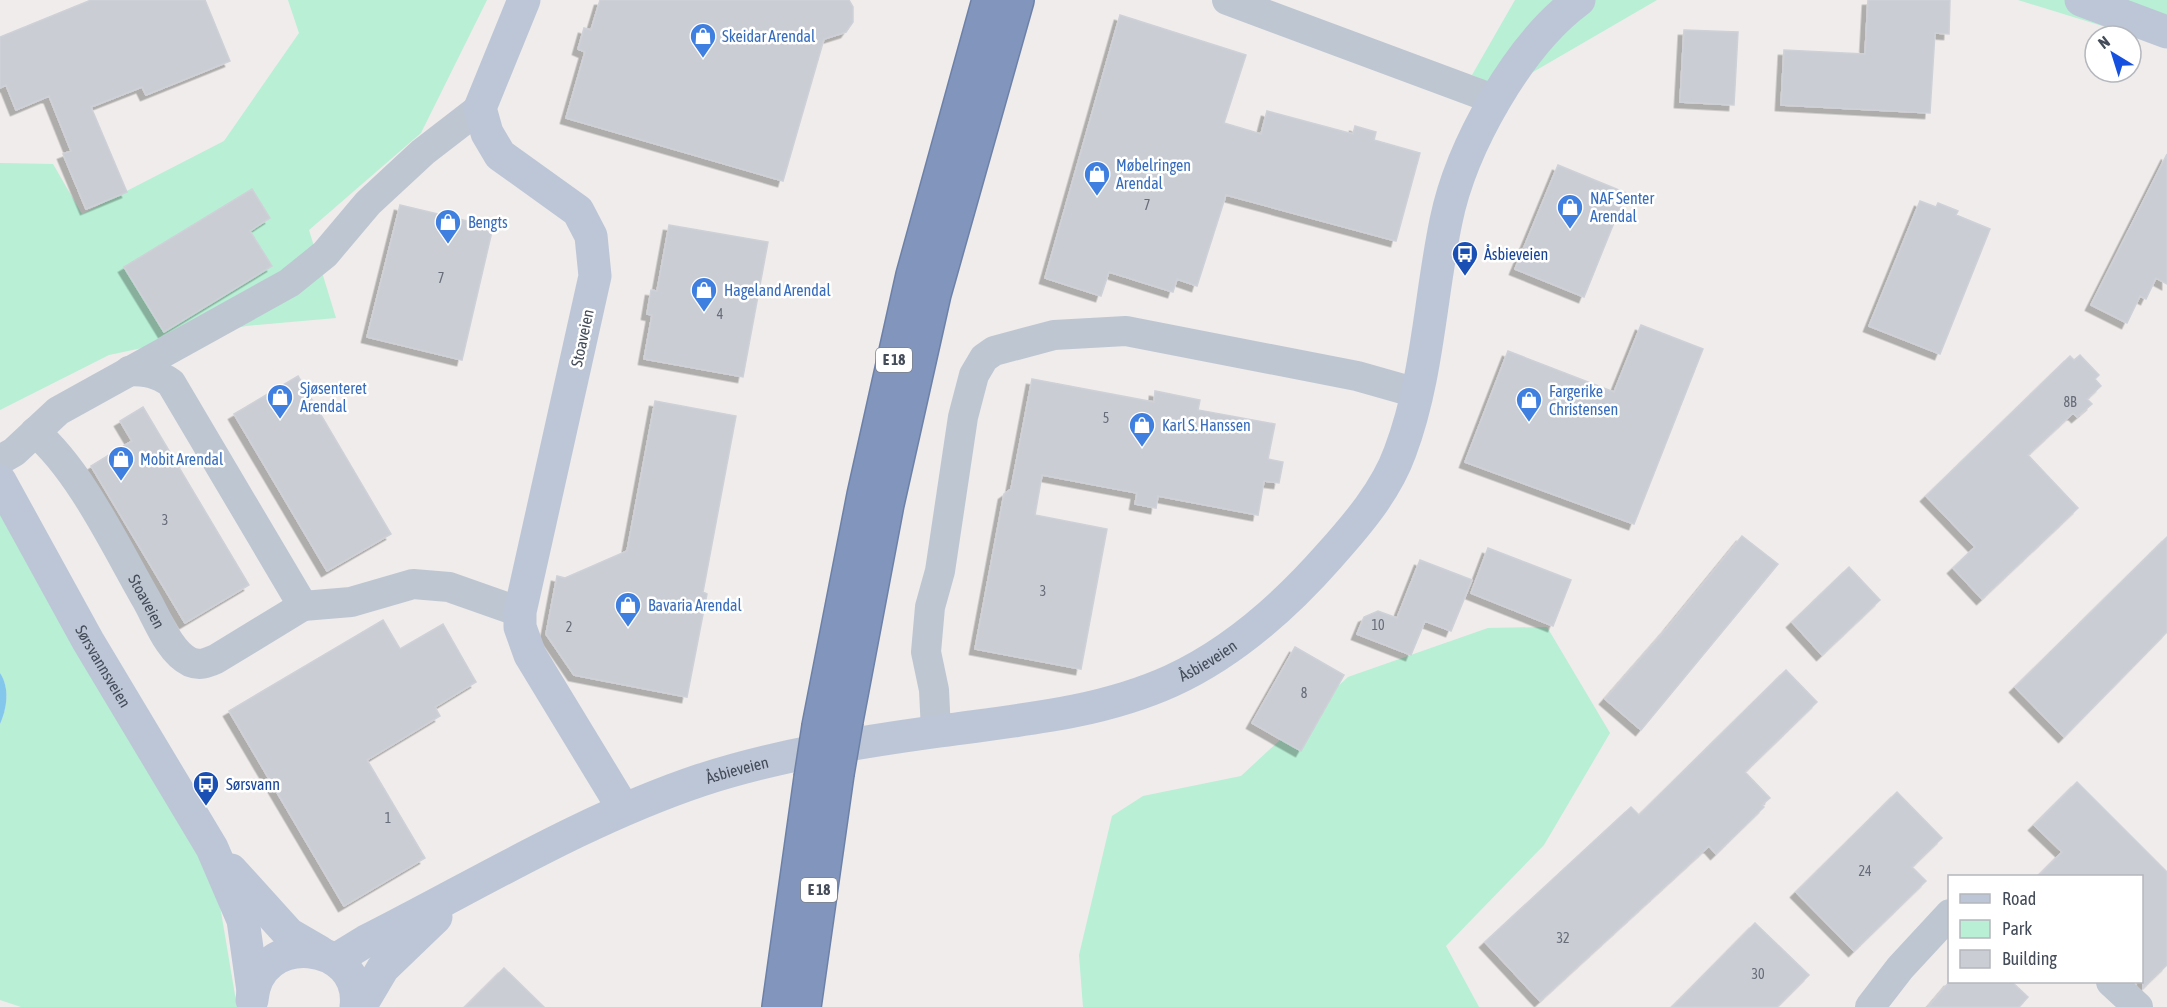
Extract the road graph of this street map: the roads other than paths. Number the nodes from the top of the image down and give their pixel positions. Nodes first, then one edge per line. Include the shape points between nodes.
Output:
1 (524, 0) edge
2 (989, 0) edge
3 (1017, 0) edge
4 (1227, 0) edge
5 (1579, 0) edge
6 (2081, 0) edge
7 (2167, 32) edge
8 (1496, 100) junction
9 (480, 108) junction
10 (129, 371) junction
11 (1418, 393) junction
12 (35, 432) junction
13 (0, 460) edge
14 (0, 481) edge
15 (303, 606) junction
16 (520, 612) junction
17 (832, 723) junction
18 (936, 731) junction
19 (824, 776) junction
20 (623, 808) junction
21 (212, 848) junction
22 (463, 891) junction
23 (1948, 916) edge
24 (327, 956) junction
25 (2113, 983) edge
26 (252, 999) edge
27 (358, 1007) edge
28 (779, 1007) edge
29 (804, 1007) edge
30 (1870, 1007) edge
31 (2138, 1007) edge

1 - 9 street
2 - 17 highway, E 18 via 913,275 864,495
3 - 17 highway, E 18 via 934,294
4 - 8 street
5 - 8 street, Åsbieveien via 1528,49
6 - 7 street
8 - 11 street, Åsbieveien via 1467,159 1447,217
9 - 10 street via 423,152 368,203 325,254 289,283
9 - 16 street, Stoaveien via 487,134 500,155 578,211 586,222 593,250 595,276
10 - 12 street via 58,411
10 - 15 street via 159,375 171,383
11 - 18 street, Åsbieveien via 1398,458 1366,512 1291,597 1211,659 1168,682 1056,717
11 - 18 street via 1357,376 1126,331 1054,334 994,351 984,358 974,375 963,417 940,571 930,607 927,652
12 - 13 street
12 - 15 street, Stoaveien via 61,459 169,639 189,661 201,665 216,659
14 - 21 street, Sørsvannsveien via 87,640
15 - 16 street, Stoaveien via 351,602 413,584 449,587
16 - 20 street, Stoaveien via 520,627 530,655
17 - 19 highway, E 18, bridge
18 - 20 street, Åsbieveien via 777,759
19 - 28 highway, E 18
19 - 29 highway, E 18
20 - 22 street, Åsbieveien via 517,859
21 - 24 street, Sørsvannsveien via 289,934
21 - 26 street, Sørsvannsveien via 243,920
22 - 24 street, Åsbieveien via 366,941
22 - 27 street, Åsbieveien via 383,968
23 - 30 street
24 - 26 street via 303,950 278,958 259,975
24 - 27 street via 346,971 354,985
25 - 31 street

